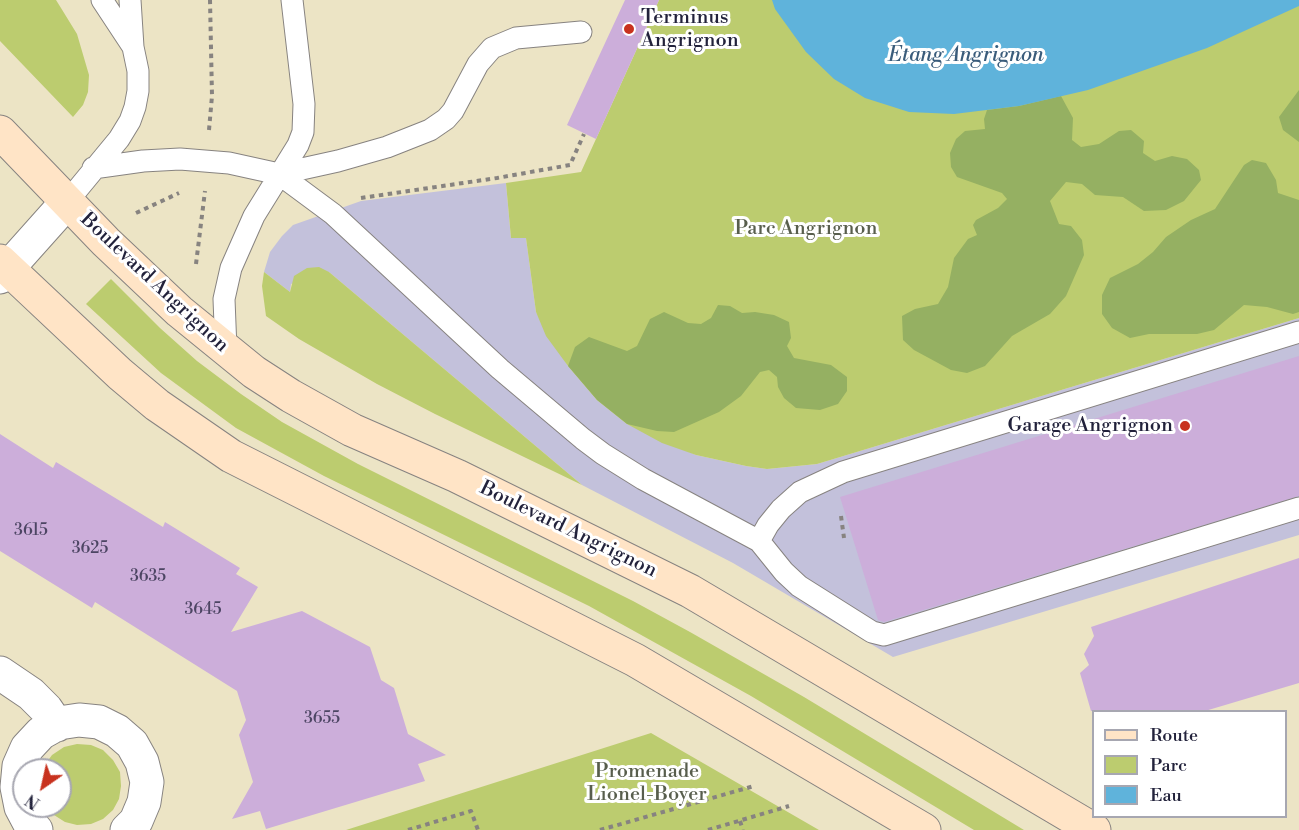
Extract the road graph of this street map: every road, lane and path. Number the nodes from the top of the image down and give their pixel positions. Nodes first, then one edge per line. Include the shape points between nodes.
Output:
1 (102, 0) edge
2 (130, 0) edge
3 (210, 0) edge
4 (292, 0) edge
5 (580, 32) dead end
6 (133, 48) junction
7 (0, 132) edge
8 (584, 134) dead end
9 (209, 140) dead end
10 (93, 168) junction
11 (279, 174) junction
12 (207, 180) dead end
13 (186, 190) dead end
14 (365, 196) dead end
15 (67, 202) junction
16 (136, 213) dead end
17 (3, 268) edge
18 (195, 271) dead end
19 (1299, 332) edge
20 (226, 350) junction
21 (1299, 508) edge
22 (847, 520) dead end
23 (844, 538) dead end
24 (759, 541) junction
25 (0, 673) edge
26 (57, 724) junction
27 (754, 786) dead end
28 (789, 806) dead end
29 (740, 821) junction
30 (36, 830) edge
31 (126, 830) edge
32 (408, 830) edge
33 (478, 830) edge
34 (600, 830) edge
35 (708, 830) edge
36 (743, 830) edge
37 (924, 830) edge
38 (1094, 830) edge

1 - 6 lane
2 - 6 lane
3 - 9 path
4 - 11 lane via 304,104 303,132
5 - 11 lane via 516,38 492,48 478,64 453,111 430,130 338,161
6 - 10 lane via 138,70 135,106 119,139
7 - 15 main road, Boulevard Angrignon
8 - 14 path via 570,165
10 - 11 lane via 180,159 229,163
10 - 15 lane
11 - 20 lane via 254,216 231,268 224,299
11 - 24 lane via 333,214 500,369 583,439 643,479
12 - 18 path
13 - 16 path
15 - 17 street
15 - 20 main road, Boulevard Angrignon via 179,311
17 - 37 main road via 157,405 231,456 635,660
19 - 24 lane via 843,472 800,492 768,525
20 - 38 main road, Boulevard Angrignon via 322,415 457,476 690,591
21 - 24 lane via 884,635 872,632 799,586
22 - 23 path via 841,516
25 - 26 street via 31,694
26 - 30 street via 27,748 19,766 17,787 21,807
26 - 31 street via 99,722 132,744 147,782 144,802 136,820
27 - 34 path
28 - 29 path
29 - 35 path
29 - 36 path
32 - 33 path via 471,811

